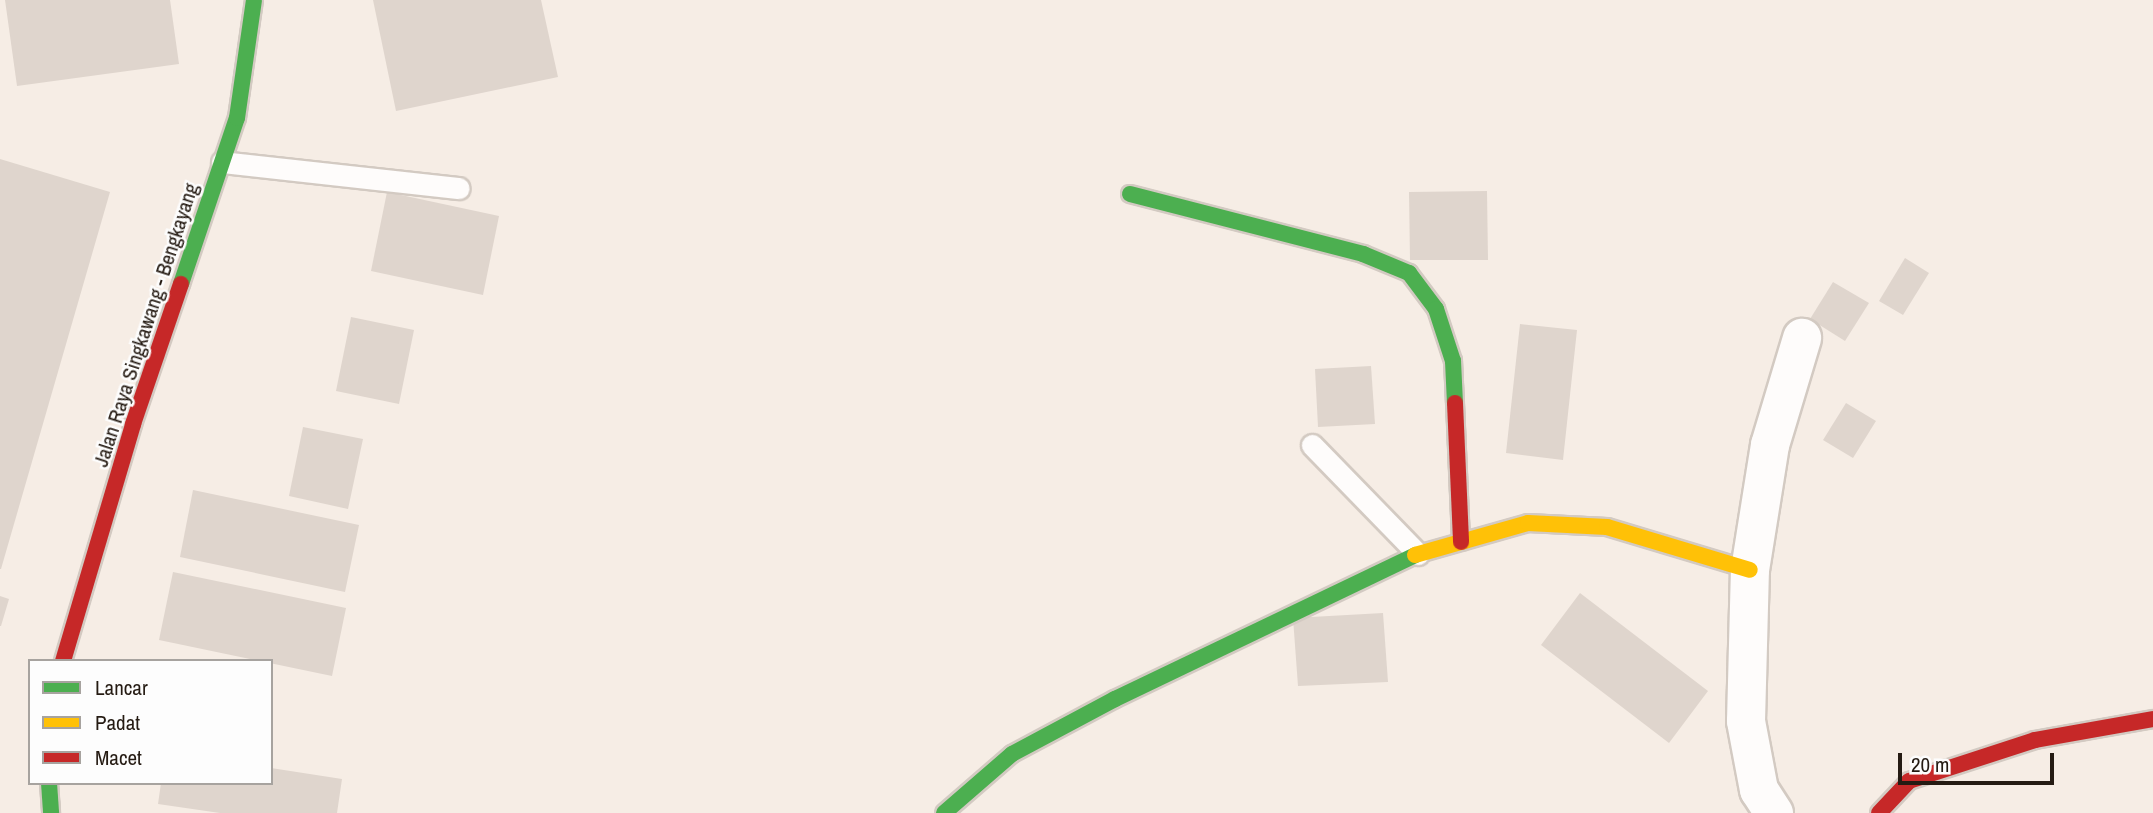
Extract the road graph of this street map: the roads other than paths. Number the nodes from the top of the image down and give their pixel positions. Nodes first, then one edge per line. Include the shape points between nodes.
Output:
1 (254, 0) edge
2 (222, 162) junction
3 (459, 188) dead end
4 (1130, 194) dead end
5 (1802, 338) dead end
6 (1312, 445) dead end
7 (1461, 542) junction
8 (1418, 554) junction
9 (1750, 570) junction
10 (64, 659) edge
11 (2153, 719) edge
12 (49, 785) edge
13 (51, 813) edge
14 (944, 813) edge
15 (1774, 813) edge
16 (1879, 813) edge

1 - 2 street, Jalan Raya Singkawang - Bengkayang via 237,118
2 - 3 lane
2 - 10 street, Jalan Raya Singkawang - Bengkayang via 133,424
4 - 7 street via 1363,254 1409,273 1436,309 1453,361
5 - 9 street via 1770,445
6 - 8 lane
7 - 8 street
7 - 9 street via 1528,523 1607,527
8 - 14 street via 1115,699 1012,754
9 - 15 street via 1745,721 1759,790
11 - 16 street via 2035,740 1909,781
12 - 13 street

